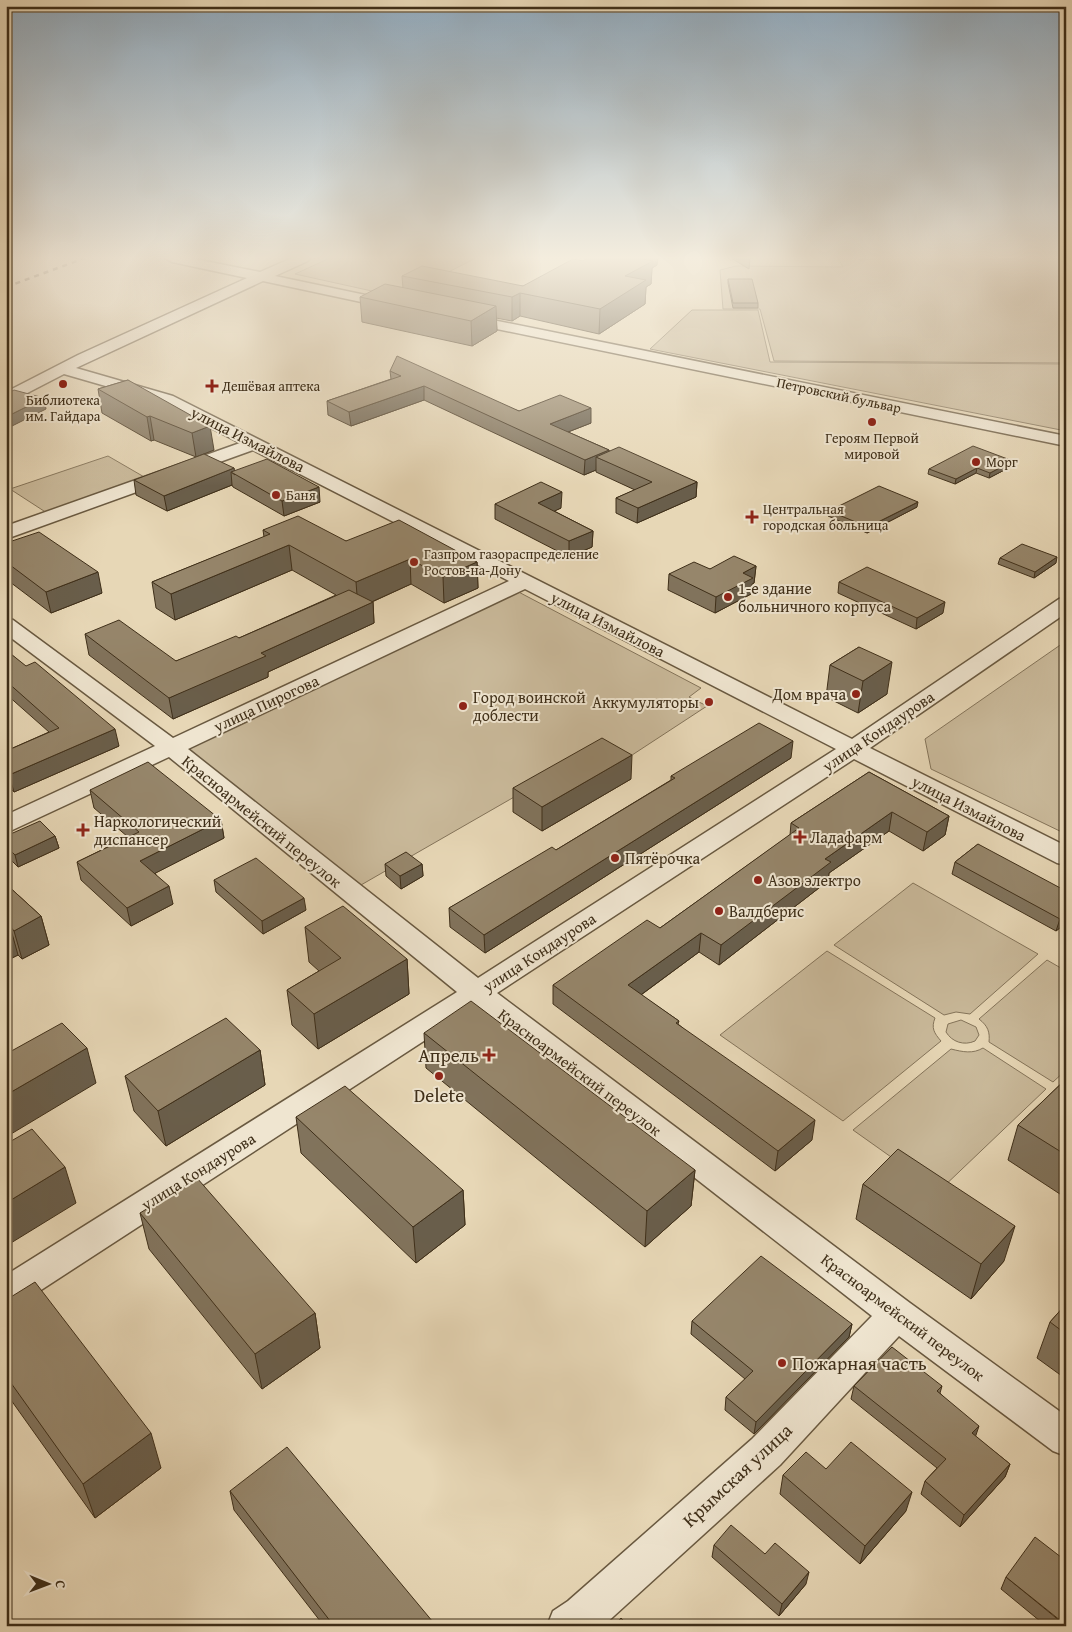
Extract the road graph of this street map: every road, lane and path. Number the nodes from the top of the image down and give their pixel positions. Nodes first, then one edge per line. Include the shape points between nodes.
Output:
1 (128, 334) edge
2 (136, 334) edge
3 (542, 334) edge
4 (83, 358) junction
5 (63, 369) junction
6 (6, 399) edge
7 (1066, 441) edge
8 (255, 443) junction
9 (6, 533) edge
10 (526, 581) junction
11 (1066, 603) edge
12 (6, 624) edge
13 (171, 748) junction
14 (852, 749) junction
15 (6, 825) edge
16 (1066, 857) edge
17 (476, 992) junction
18 (6, 1294) edge
19 (897, 1314) junction
20 (1066, 1438) edge
21 (568, 1626) edge

1 - 4 street
2 - 4 street
3 - 7 street, Петровский бульвар
4 - 5 street
5 - 6 street
5 - 8 street, улица Измайлова via 167,399
8 - 9 street
8 - 10 street, улица Измайлова
10 - 13 street, улица Пирогова
10 - 14 street, улица Измайлова
11 - 14 street, улица Кондаурова
12 - 13 street, Красноармейский переулок
13 - 15 street, улица Пирогова
13 - 17 street, Красноармейский переулок
14 - 16 street, улица Измайлова
14 - 17 street, улица Кондаурова
17 - 18 street, улица Кондаурова
17 - 19 street, Красноармейский переулок
19 - 20 street, Красноармейский переулок
19 - 21 street, Крымская улица via 766,1452

